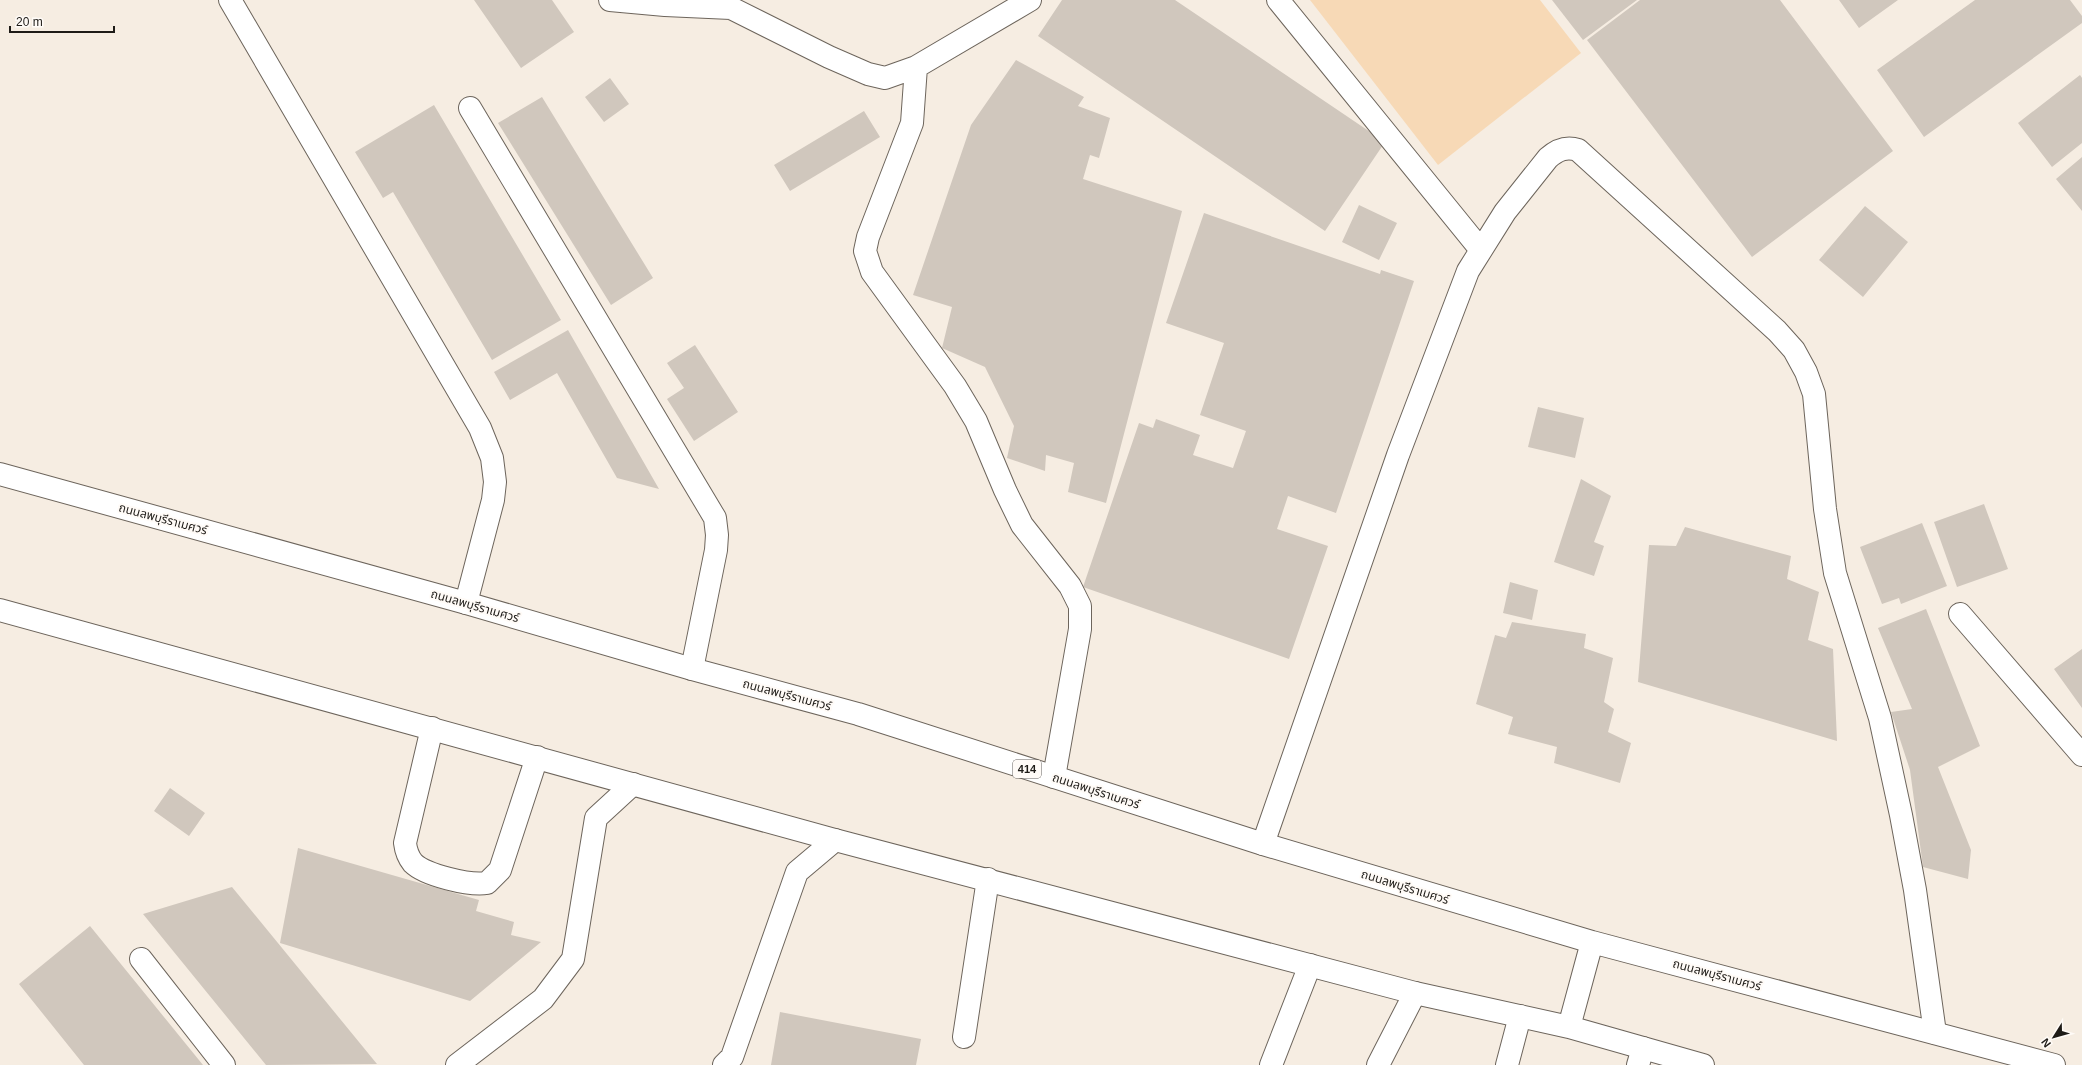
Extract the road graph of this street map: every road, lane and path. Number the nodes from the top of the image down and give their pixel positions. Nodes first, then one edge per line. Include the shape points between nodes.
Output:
1 (230, 0) edge
2 (610, 0) edge
3 (1030, 0) edge
4 (1278, 0) edge
5 (720, 4) edge
6 (916, 67) junction
7 (470, 108) dead end
8 (1481, 250) junction
9 (0, 474) edge
10 (466, 603) junction
11 (0, 610) edge
12 (1960, 614) dead end
13 (692, 670) junction
14 (432, 728) junction
15 (2082, 755) edge
16 (537, 757) junction
17 (1054, 777) junction
18 (633, 784) junction
19 (835, 840) junction
20 (1263, 844) junction
21 (988, 879) junction
22 (1592, 942) junction
23 (141, 959) dead end
24 (1310, 965) junction
25 (1415, 993) junction
26 (1520, 1016) junction
27 (1569, 1027) junction
28 (1935, 1034) junction
29 (964, 1037) dead end
30 (1641, 1057) edge
31 (224, 1065) edge
32 (457, 1065) edge
33 (724, 1065) edge
34 (1271, 1065) edge
35 (1378, 1065) edge
36 (1507, 1065) edge
37 (1703, 1065) edge
38 (2054, 1065) edge

1 - 10 main road via 480,428 492,458 495,482 493,500
2 - 5 main road via 665,6
3 - 6 main road
4 - 8 main road
5 - 6 main road via 742,12 829,57 876,77 893,76
6 - 17 main road via 912,124 868,237 865,251 872,272 955,386 976,421 1022,525 1070,586 1080,606 1080,629
7 - 13 main road via 715,518 716,550
8 - 20 main road via 1468,271 1398,455
8 - 28 main road via 1505,212 1548,158 1555,152 1570,147 1584,155 1777,331 1794,350 1814,394 1835,573 1880,718 1902,815
9 - 10 main road, ถนนลพบุรีราเมศวร์ / 414
10 - 13 main road, ถนนลพบุรีราเมศวร์ / 414
11 - 14 main road
12 - 15 main road
13 - 17 main road, ถนนลพบุรีราเมศวร์ / 414 via 858,714
14 - 16 main road
14 - 16 main road via 405,843 406,851 409,858 421,869 468,883 487,883 500,870
16 - 18 main road
17 - 20 main road, ถนนลพบุรีราเมศวร์ / 414
18 - 19 main road
18 - 32 main road via 596,818 573,960 543,999
19 - 21 main road
19 - 33 main road via 797,872 732,1057
20 - 22 main road, ถนนลพบุรีราเมศวร์ / 414
21 - 24 main road
21 - 29 main road
22 - 27 main road
22 - 28 main road, ถนนลพบุรีราเมศวร์ / 414
23 - 31 main road
24 - 25 main road
24 - 34 main road
25 - 26 main road
25 - 35 main road
26 - 27 main road
26 - 36 main road
27 - 30 main road
28 - 38 main road, ถนนลพบุรีราเมศวร์ / 414
30 - 37 main road

